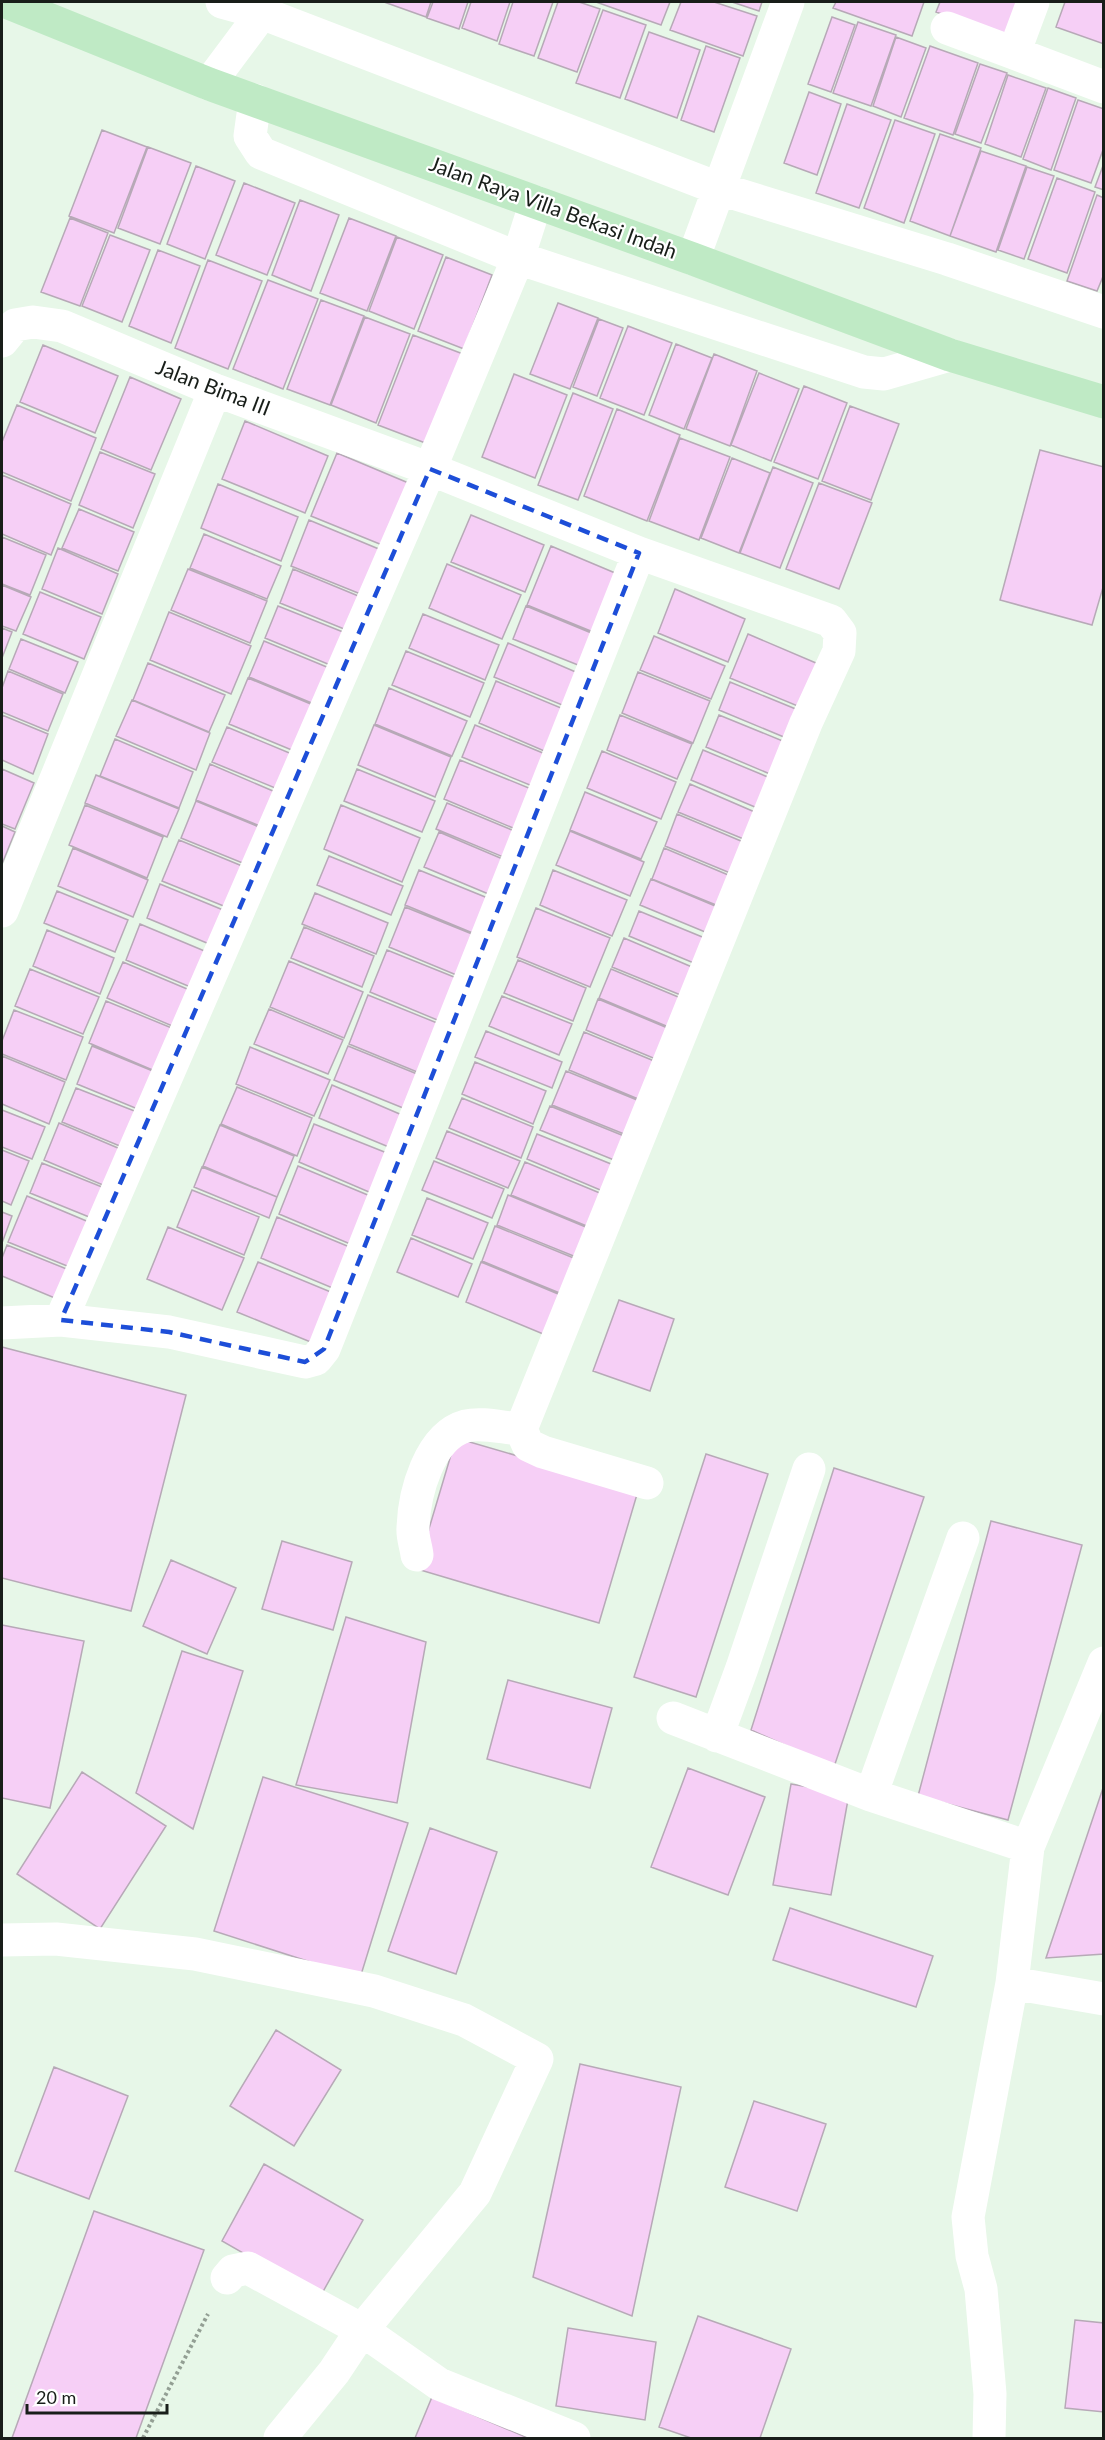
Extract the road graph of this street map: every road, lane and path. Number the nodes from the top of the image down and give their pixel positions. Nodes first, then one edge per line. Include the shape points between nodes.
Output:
1 (6, 2) edge
2 (222, 2) edge
3 (788, 2) edge
4 (1033, 2) edge
5 (262, 13) junction
6 (947, 28) dead end
7 (1014, 53) junction
8 (209, 84) junction
9 (1104, 87) edge
10 (255, 100) junction
11 (720, 189) junction
12 (536, 202) junction
13 (518, 258) junction
14 (693, 259) junction
15 (1104, 312) edge
16 (2, 341) edge
17 (950, 355) junction
18 (215, 390) junction
19 (1104, 402) edge
20 (430, 469) junction
21 (639, 553) junction
22 (2, 911) edge
23 (61, 1320) junction
24 (2, 1323) edge
25 (521, 1429) junction
26 (809, 1469) dead end
27 (647, 1483) dead end
28 (963, 1538) dead end
29 (417, 1555) dead end
30 (1104, 1663) edge
31 (674, 1718) dead end
32 (717, 1736) junction
33 (871, 1795) junction
34 (1028, 1847) junction
35 (2, 1940) edge
36 (1012, 1983) junction
37 (1104, 1999) edge
38 (227, 2278) joint
39 (362, 2330) junction
40 (143, 2439) edge
41 (280, 2439) edge
42 (574, 2439) edge
43 (989, 2439) edge

1 - 8 main road, Jalan Raya Villa Bekasi Indah
2 - 5 street
3 - 11 street
4 - 7 street
5 - 8 street
5 - 11 street
6 - 7 street
7 - 9 street
8 - 10 main road, Jalan Raya Villa Bekasi Indah
10 - 12 main road, Jalan Raya Villa Bekasi Indah
10 - 13 street via 250,136 261,153
11 - 14 street
11 - 15 street
12 - 13 street
12 - 14 main road, Jalan Raya Villa Bekasi Indah
13 - 17 street via 864,372 884,375
13 - 20 street
14 - 17 main road, Jalan Raya Villa Bekasi Indah
16 - 18 street, Jalan Bima III via 15,325 33,322 62,326
17 - 19 main road, Jalan Raya Villa Bekasi Indah
18 - 20 street, Jalan Bima III
18 - 22 street
20 - 21 street, Jalan Bima III
20 - 23 street
21 - 23 street via 324,1349 316,1359 305,1362 169,1332
21 - 25 street, Jalan Bima III via 831,621 840,633 839,651
23 - 24 street
25 - 27 street via 528,1444 543,1452
25 - 29 street via 469,1426 440,1442 420,1481 412,1528
26 - 32 street
28 - 33 street
30 - 34 street
31 - 32 street
32 - 33 street
33 - 34 street
34 - 36 street
35 - 39 street via 56,1939 195,1954 374,1991 464,2020 537,2059 475,2193
36 - 37 street
36 - 43 street via 968,2217 981,2289 990,2394
38 - 39 street via 233,2271 248,2268
38 - 40 path
39 - 41 street
39 - 42 street via 439,2384

